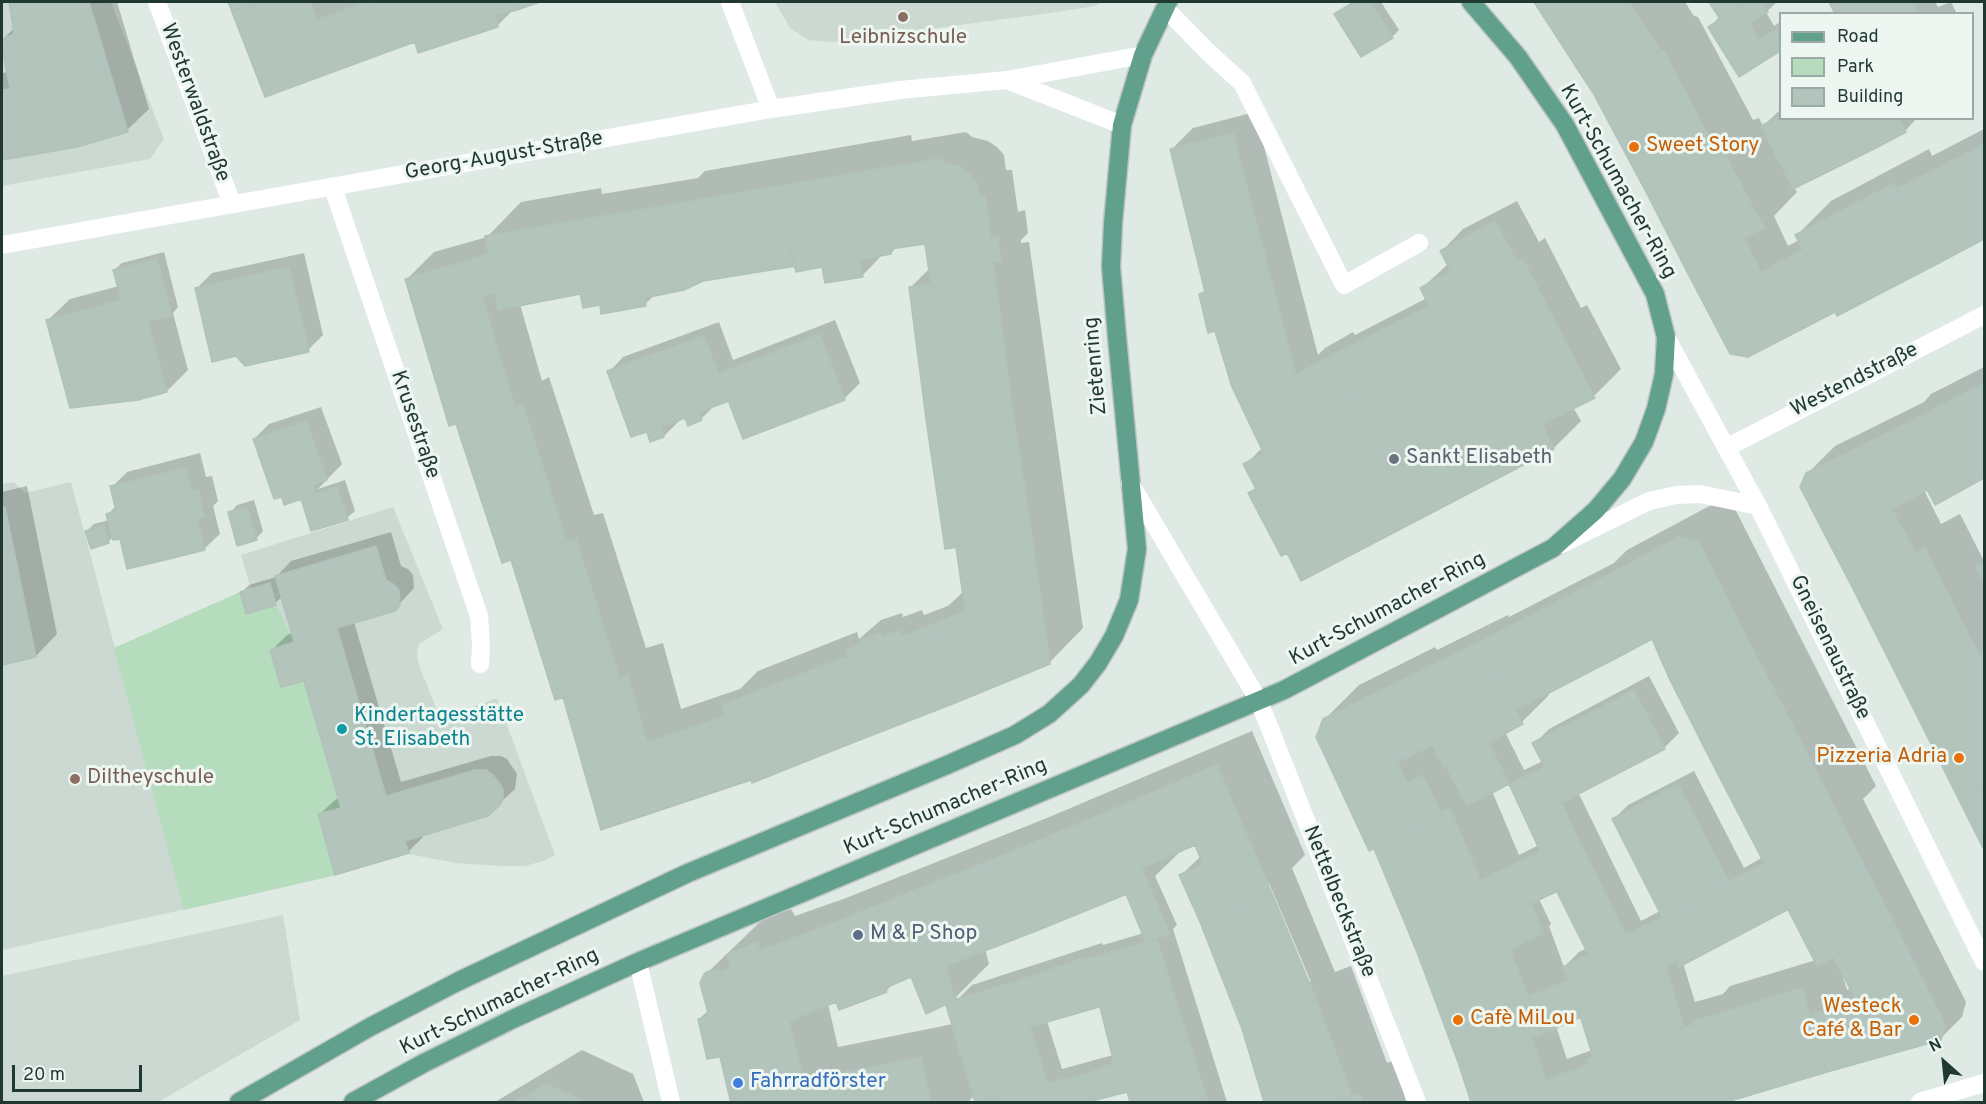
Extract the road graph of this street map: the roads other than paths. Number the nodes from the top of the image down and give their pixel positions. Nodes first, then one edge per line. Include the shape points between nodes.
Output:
1 (157, 2) edge
2 (730, 2) edge
3 (1471, 2) edge
4 (1167, 5) edge
5 (1143, 55) junction
6 (1007, 80) junction
7 (771, 109) junction
8 (1122, 125) junction
9 (333, 188) junction
10 (232, 204) junction
11 (1419, 243) dead end
12 (2, 245) edge
13 (1984, 315) edge
14 (1666, 337) junction
15 (1726, 448) junction
16 (1130, 483) junction
17 (1758, 506) junction
18 (1553, 548) junction
19 (480, 664) dead end
20 (1259, 701) junction
21 (1984, 962) edge
22 (638, 963) junction
23 (1984, 1083) edge
24 (239, 1102) edge
25 (353, 1102) edge
26 (671, 1102) edge
27 (1417, 1102) edge
28 (1920, 1102) edge

1 - 10 street, Westerwaldstraße
2 - 7 street
3 - 14 main road, Kurt-Schumacher-Ring via 1518,57 1565,126 1654,294
4 - 5 main road, Zietenring
4 - 11 street via 1207,51 1242,83 1344,285
5 - 6 street, Georg-August-Straße
5 - 8 main road, Zietenring
6 - 7 street, Georg-August-Straße via 900,90
6 - 8 street, Georg-August-Straße
7 - 9 street, Georg-August-Straße
8 - 16 main road, Zietenring via 1111,267
9 - 10 street, Georg-August-Straße
9 - 19 street, Krusestraße via 479,616
10 - 12 street, Georg-August-Straße
13 - 15 street, Westendstraße
14 - 15 street, Gneisenaustraße
14 - 18 main road, Kurt-Schumacher-Ring via 1664,374 1644,442 1609,495
15 - 17 street, Gneisenaustraße
16 - 20 street, Zietenring
16 - 24 main road, Kurt-Schumacher-Ring via 1137,549 1129,600 1098,663 1049,714 1015,735 688,873 459,981
17 - 18 street, Kurt-Schumacher-Ring via 1700,494 1676,495 1649,501
17 - 21 street, Gneisenaustraße
18 - 20 main road, Kurt-Schumacher-Ring
20 - 22 main road, Kurt-Schumacher-Ring
20 - 27 street, Nettelbeckstraße
22 - 25 main road, Kurt-Schumacher-Ring via 513,1019
22 - 26 street
23 - 28 street

